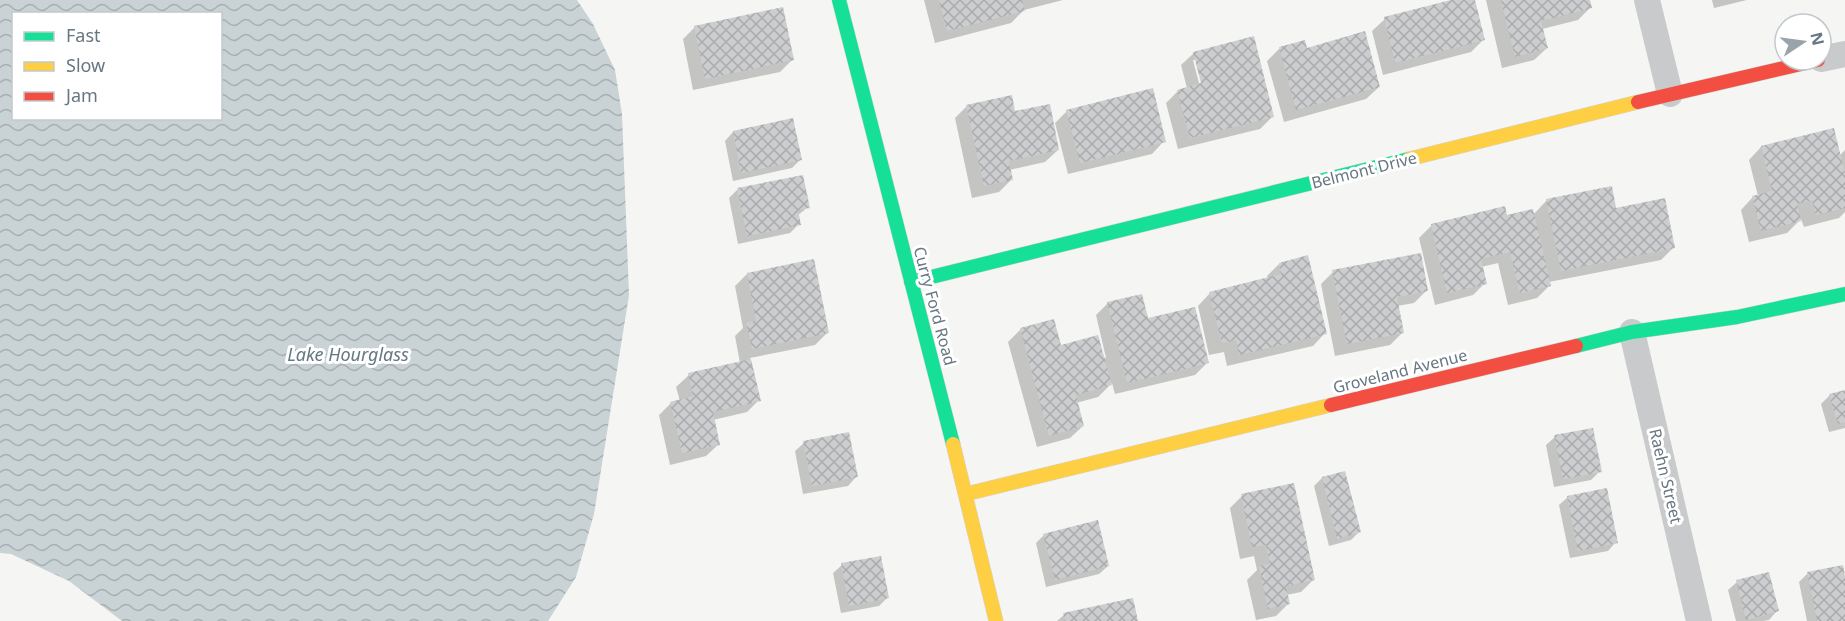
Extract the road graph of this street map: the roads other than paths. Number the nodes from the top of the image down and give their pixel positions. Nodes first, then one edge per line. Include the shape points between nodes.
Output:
1 (839, 0) edge
2 (1647, 0) edge
3 (1773, 71) edge
4 (1670, 94) junction
5 (911, 282) junction
6 (1845, 294) edge
7 (1632, 332) junction
8 (966, 494) junction
9 (996, 621) edge
10 (1699, 621) edge

1 - 5 street, Curry Ford Road
2 - 4 street
3 - 4 street, Belmont Drive
4 - 5 street, Belmont Drive
5 - 8 street, Curry Ford Road
6 - 7 street, Groveland Avenue via 1737,317
7 - 8 street, Groveland Avenue
7 - 10 street, Raehn Street
8 - 9 street, Curry Ford Road

